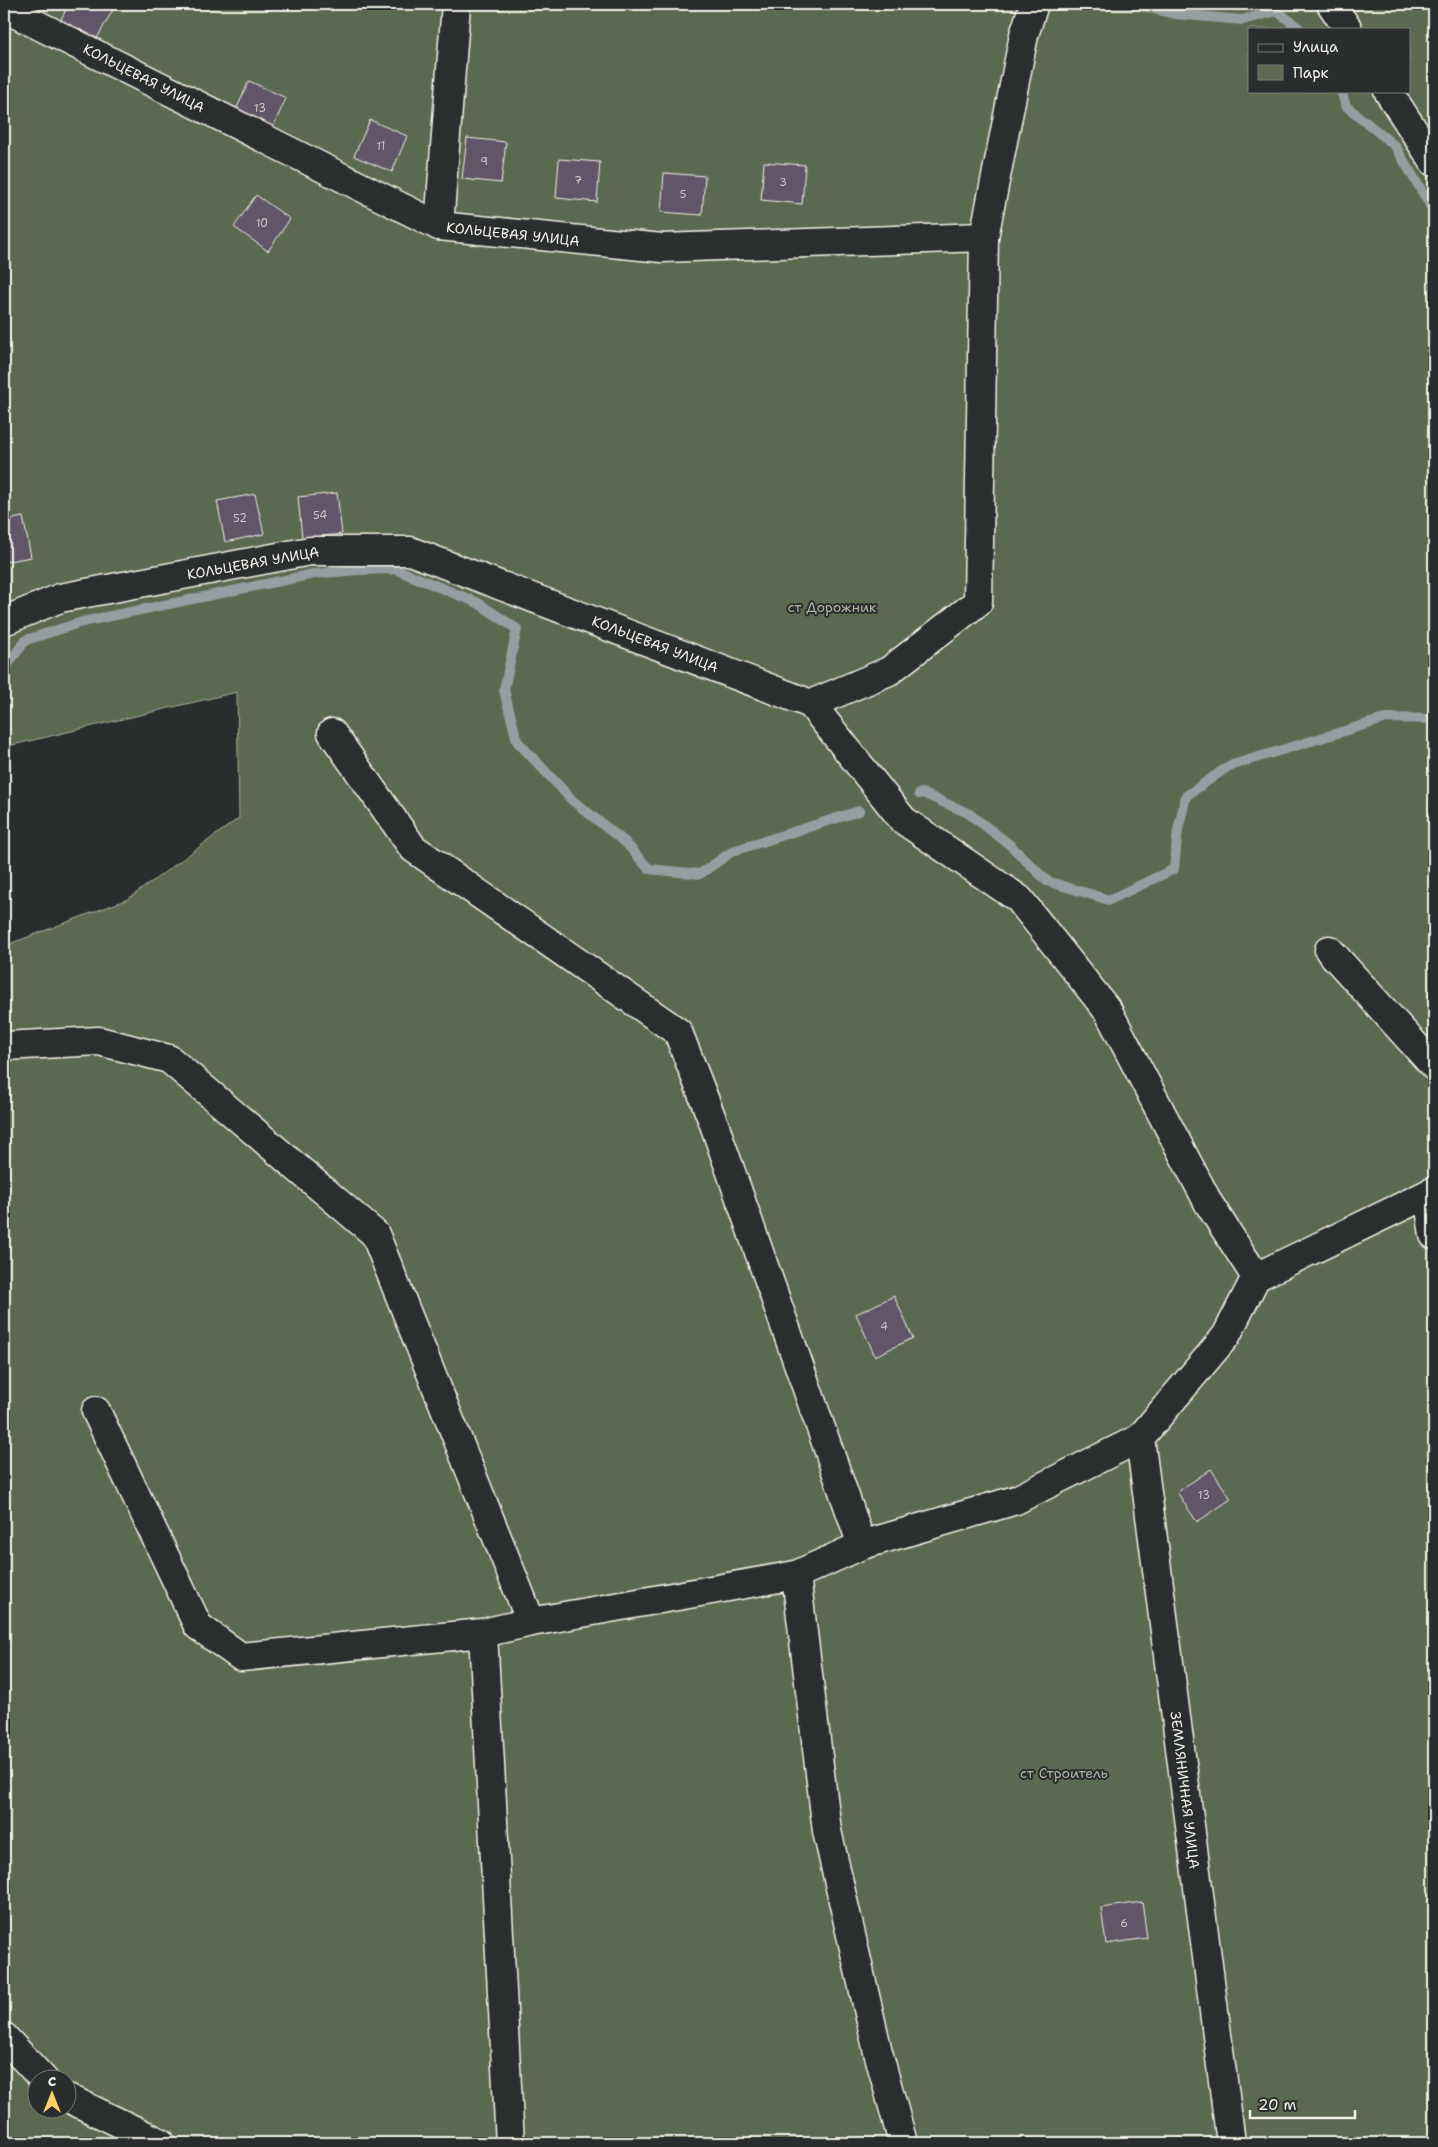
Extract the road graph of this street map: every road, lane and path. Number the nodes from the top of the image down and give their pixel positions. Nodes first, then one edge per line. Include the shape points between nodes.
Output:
1 (456, 4) edge
2 (1332, 4) edge
3 (1033, 6) edge
4 (4, 8) edge
5 (1347, 28) edge
6 (1389, 92) edge
7 (1434, 162) edge
8 (439, 226) junction
9 (984, 237) junction
10 (4, 621) edge
11 (811, 704) junction
12 (332, 734) dead end
13 (1329, 950) dead end
14 (4, 1046) edge
15 (1434, 1066) edge
16 (1431, 1192) edge
17 (1434, 1235) edge
18 (1256, 1276) junction
19 (96, 1411) dead end
20 (1140, 1438) junction
21 (862, 1545) junction
22 (796, 1575) junction
23 (531, 1622) junction
24 (483, 1633) junction
25 (4, 2037) edge
26 (35, 2070) edge
27 (78, 2103) edge
28 (160, 2143) edge
29 (510, 2143) edge
30 (903, 2143) edge
31 (1231, 2143) edge

1 - 8 street
2 - 5 street
3 - 9 street via 1024,35
4 - 8 street, КОЛЬЦЕВАЯ УЛИЦА
6 - 7 street
8 - 9 street, КОЛЬЦЕВАЯ УЛИЦА via 662,248
9 - 11 street via 978,602 889,671
10 - 11 street, КОЛЬЦЕВАЯ УЛИЦА via 60,598 310,551 410,551
11 - 18 street via 903,820 1019,899 1108,1011 1209,1204
12 - 21 street via 414,848 678,1032 714,1124
13 - 15 street
14 - 23 street via 99,1041 169,1059 375,1234
16 - 17 street
16 - 18 street
18 - 20 street via 1226,1336
19 - 24 street via 198,1626 241,1657
20 - 21 street via 1016,1500
20 - 31 street, ЗЕМЛЯНИЧНАЯ УЛИЦА
21 - 22 street
22 - 23 street
22 - 30 street via 827,1831 878,2052
23 - 24 street
24 - 29 street
25 - 26 street
27 - 28 street

